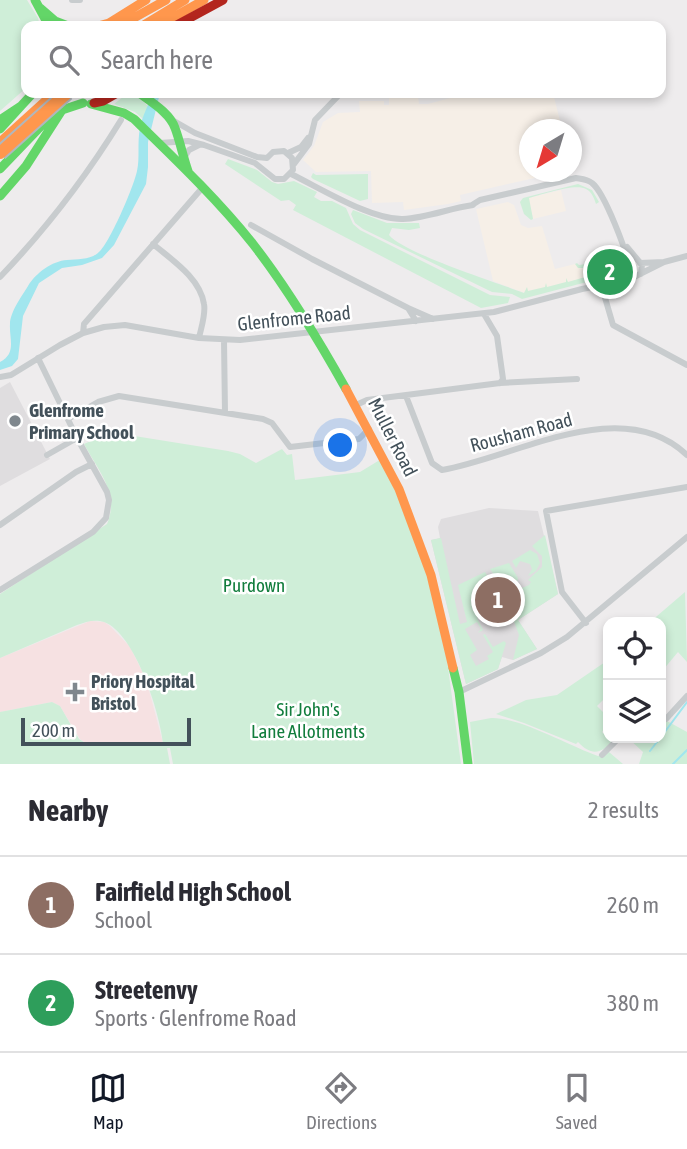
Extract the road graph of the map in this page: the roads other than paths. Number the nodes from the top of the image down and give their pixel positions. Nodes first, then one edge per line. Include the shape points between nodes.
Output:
1 (72, 0) edge
2 (80, 0) edge
3 (166, 0) edge
4 (185, 0) edge
5 (204, 0) edge
6 (223, 0) edge
7 (38, 4) edge
8 (139, 9) edge
9 (46, 21) edge
10 (55, 21) edge
11 (123, 21) edge
12 (167, 21) edge
13 (184, 21) edge
14 (28, 98) edge
15 (48, 98) edge
16 (61, 98) edge
17 (74, 98) edge
18 (108, 98) edge
19 (145, 98) edge
20 (336, 98) edge
21 (87, 103) junction
22 (21, 106) junction
23 (62, 110) junction
24 (165, 114) junction
25 (0, 120) edge
26 (109, 121) dead end
27 (0, 129) edge
28 (311, 133) junction
29 (156, 140) junction
30 (0, 142) edge
31 (178, 142) junction
32 (204, 145) junction
33 (0, 153) edge
34 (288, 153) junction
35 (267, 158) junction
36 (294, 164) junction
37 (186, 166) junction
38 (0, 169) edge
39 (267, 172) junction
40 (291, 174) junction
41 (203, 187) junction
42 (0, 196) edge
43 (251, 225) dead end
44 (622, 241) junction
45 (153, 244) junction
46 (687, 256) edge
47 (664, 262) junction
48 (639, 263) junction
49 (629, 268) junction
50 (639, 275) junction
51 (0, 277) edge
52 (601, 284) junction
53 (408, 308) junction
54 (484, 314) junction
55 (433, 319) junction
56 (416, 321) junction
57 (314, 332) junction
58 (83, 333) junction
59 (199, 338) junction
60 (223, 340) junction
61 (38, 358) junction
62 (687, 365) edge
63 (0, 377) edge
64 (577, 379) dead end
65 (500, 383) junction
66 (406, 396) junction
67 (356, 405) junction
68 (225, 413) junction
69 (68, 419) junction
70 (364, 434) junction
71 (77, 438) junction
72 (47, 455) dead end
73 (687, 455) edge
74 (92, 464) junction
75 (687, 487) edge
76 (0, 525) edge
77 (687, 537) edge
78 (0, 590) edge
79 (586, 622) junction
80 (459, 692) junction
81 (687, 696) edge
82 (666, 719) edge
83 (614, 743) edge
84 (602, 755) dead end
85 (468, 764) edge

1 - 2 street
3 - 8 main road
4 - 8 main road
5 - 12 main road
6 - 13 main road
7 - 9 main road
7 - 10 main road
8 - 11 main road
14 - 22 main road
15 - 30 main road
16 - 33 main road, bridge
17 - 21 main road, Muller Road
18 - 21 main road
19 - 24 main road, Muller Road
20 - 28 street via 320,113
21 - 23 main road
21 - 29 main road, Muller Road via 124,113
22 - 25 main road
22 - 27 main road
23 - 38 main road
23 - 42 main road via 26,166
24 - 31 main road, Muller Road via 175,126
24 - 35 street via 195,133
26 - 51 street via 119,123 90,169 39,237
28 - 34 street via 301,147
28 - 36 street via 307,148
29 - 31 street
29 - 37 main road, Muller Road
31 - 32 street
31 - 37 main road, Muller Road
32 - 37 street via 189,149
32 - 39 street via 255,163
34 - 35 street via 277,151
34 - 36 street
35 - 39 street
36 - 40 street
37 - 41 main road, Muller Road
39 - 40 street via 280,180
40 - 44 street via 392,219 422,217 576,178 586,180 598,191
41 - 45 street
41 - 57 main road, Muller Road via 253,244
43 - 53 street via 262,236
44 - 48 street
44 - 49 street
45 - 58 street via 83,324
45 - 59 street via 198,288 204,303
46 - 47 street, Glenfrome Road
47 - 48 street, Glenfrome Road
47 - 50 street, Glenfrome Road
48 - 49 street
48 - 50 street via 643,269
49 - 50 street via 631,274
49 - 52 street, Glenfrome Road
50 - 52 street, Glenfrome Road
52 - 54 street, Glenfrome Road
52 - 62 street via 613,325
53 - 55 street
53 - 56 street
54 - 55 street, Glenfrome Road
54 - 65 street via 497,336
55 - 56 street, Glenfrome Road
56 - 57 street, Glenfrome Road
57 - 60 street, Glenfrome Road
57 - 67 main road, Muller Road
58 - 59 street, Glenfrome Road via 125,325
58 - 61 street, Glenfrome Road
59 - 60 street, Glenfrome Road
60 - 68 street
61 - 63 street, Glenfrome Road
61 - 69 street
64 - 65 street
65 - 66 street
66 - 67 street
66 - 73 street, Rousham Road via 432,463 442,470 562,435 604,429 649,434 673,443
67 - 70 main road, Muller Road
68 - 69 street via 119,396
68 - 70 street via 272,423 291,446
69 - 71 street
70 - 80 main road, Muller Road via 398,489 420,541
71 - 72 street
71 - 74 street
74 - 76 street
74 - 78 street via 109,500 100,527
75 - 79 street via 546,511 562,592
77 - 79 street
79 - 80 street via 541,653
80 - 85 main road, Muller Road
81 - 82 street
83 - 84 street

